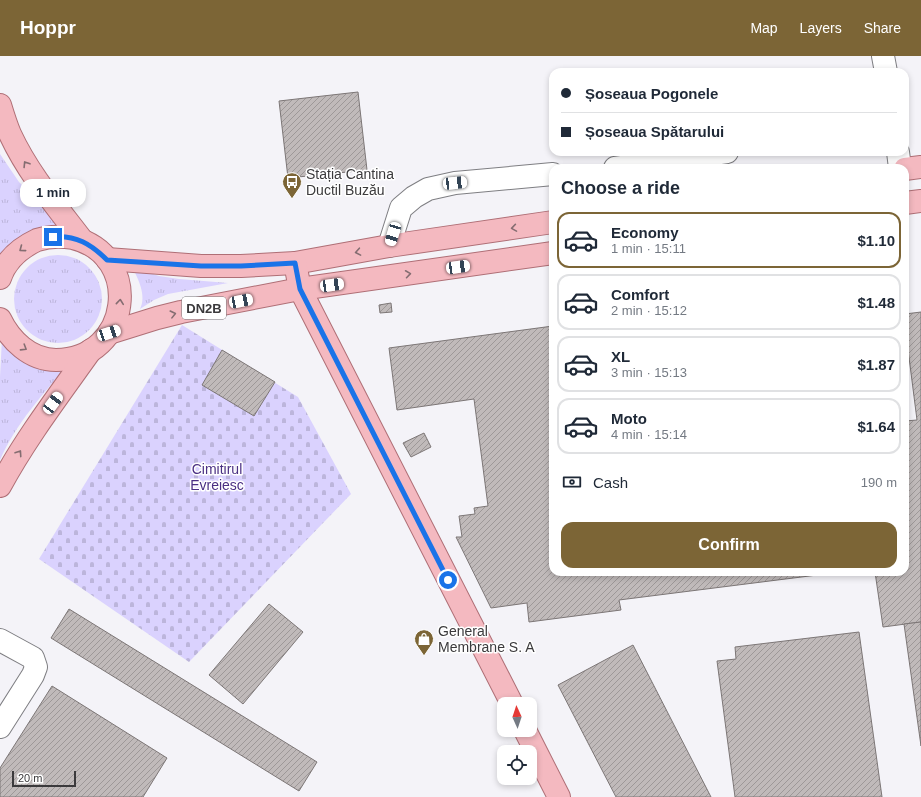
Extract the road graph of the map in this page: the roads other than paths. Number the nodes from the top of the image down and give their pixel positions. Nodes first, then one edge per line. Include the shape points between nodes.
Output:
1 (884, 56) edge
2 (886, 68) edge
3 (0, 106) edge
4 (693, 156) edge
5 (626, 164) edge
6 (921, 167) edge
7 (909, 168) edge
8 (549, 174) edge
9 (921, 201) edge
10 (909, 202) edge
11 (549, 223) edge
12 (82, 240) junction
13 (389, 246) junction
14 (549, 254) edge
15 (107, 260) junction
16 (295, 263) junction
17 (0, 278) edge
18 (300, 289) junction
19 (0, 319) edge
20 (109, 333) junction
21 (91, 350) junction
22 (0, 486) edge
23 (0, 640) edge
24 (508, 697) edge
25 (0, 727) edge
26 (529, 737) edge
27 (559, 797) edge

1 - 2 street
12 -> 3 main road via 20,155
4 - 5 street
6 - 7 main road
8 - 13 street via 455,183 428,189 401,208
9 - 10 main road
11 -> 13 main road
12 - 15 main road, DN2B via 96,248
12 -> 17 main road, DN2B via 63,236 43,238 25,246 10,258
13 -> 16 main road
18 -> 14 main road, DN2B
15 - 16 main road via 201,266
20 -> 15 main road, DN2B via 118,316 121,296 117,277
16 - 18 main road
20 -> 18 main road, DN2B via 181,312
18 - 24 main road
19 -> 21 main road, DN2B via 6,331 19,345 35,355 54,360 74,358
20 - 21 main road, DN2B
22 -> 21 main road, DN2B via 48,409
23 - 25 street via 33,658 36,667
26 - 27 main road

